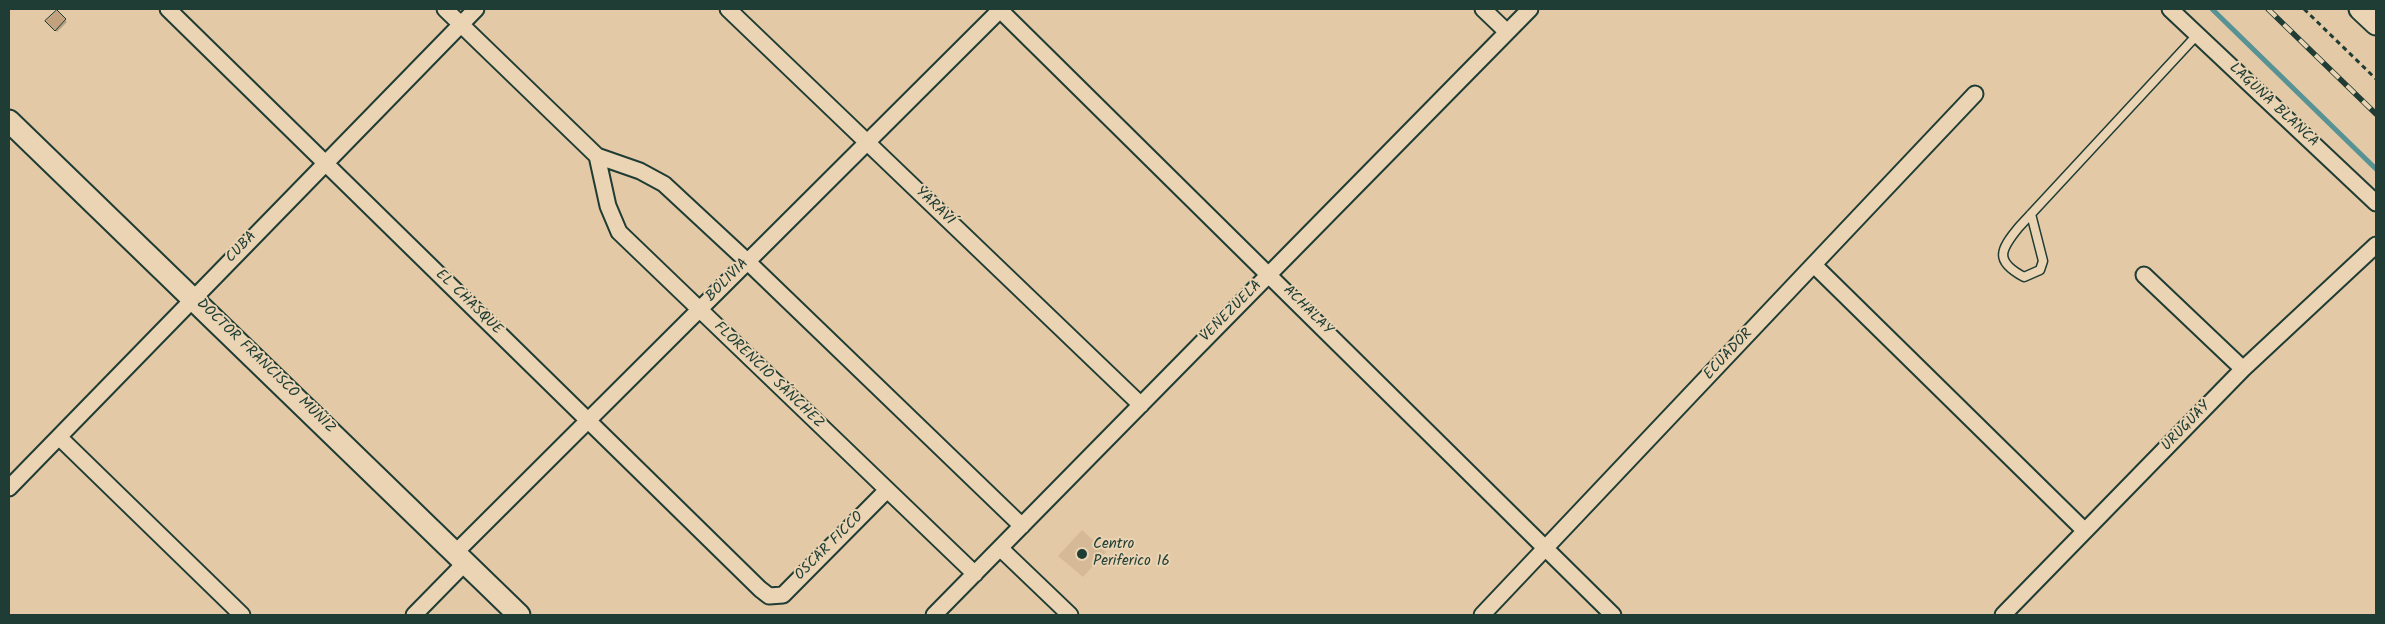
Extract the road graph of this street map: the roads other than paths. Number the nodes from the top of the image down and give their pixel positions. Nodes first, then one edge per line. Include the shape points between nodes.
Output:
1 (168, 9) edge
2 (445, 9) edge
3 (476, 9) edge
4 (728, 9) edge
5 (1000, 9) edge
6 (1483, 9) edge
7 (1530, 9) edge
8 (2170, 9) edge
9 (2360, 9) edge
10 (461, 24) junction
11 (2376, 24) edge
12 (1507, 32) junction
13 (2197, 35) junction
14 (1975, 94) dead end
15 (9, 121) edge
16 (867, 142) junction
17 (597, 156) junction
18 (326, 163) junction
19 (2376, 203) edge
20 (2031, 214) junction
21 (2376, 245) edge
22 (748, 262) junction
23 (1814, 265) junction
24 (1269, 274) junction
25 (2144, 275) dead end
26 (194, 298) junction
27 (700, 310) junction
28 (2243, 369) junction
29 (1141, 405) junction
30 (589, 421) junction
31 (58, 437) junction
32 (9, 488) edge
33 (888, 490) junction
34 (1022, 526) junction
35 (2085, 531) junction
36 (1000, 548) junction
37 (1546, 549) junction
38 (460, 558) junction
39 (975, 574) junction
40 (769, 596) joint
41 (242, 615) edge
42 (414, 615) edge
43 (519, 615) edge
44 (934, 615) edge
45 (1070, 615) edge
46 (1482, 615) edge
47 (1613, 615) edge
48 (2003, 615) edge

1 - 18 street, EL CHASQUE
2 - 10 street
3 - 10 street, CUBA
4 - 16 street, YARAVÍ
5 - 16 street, BOLIVIA
5 - 24 street, ACHALAY
6 - 12 street
7 - 12 street, VENEZUELA
8 - 13 street, LAGUNA BLANCA
9 - 11 main road
10 - 17 street
10 - 18 street, CUBA
12 - 24 street, VENEZUELA
13 - 19 street, LAGUNA BLANCA
13 - 20 lane
14 - 23 street, ECUADOR
15 - 26 main road, DOCTOR FRANCISCO MUÑIZ
16 - 22 street, BOLIVIA
16 - 29 street, YARAVÍ
17 - 22 street via 640,171 664,184
17 - 27 street, FLORENCIO SÁNCHEZ via 608,206 619,232
18 - 26 street, CUBA
18 - 30 street, EL CHASQUE
20 - 20 lane via 2004,246 2003,260 2008,268 2024,277 2040,270 2042,261
21 - 28 street, URUGUAY
22 - 27 street, BOLIVIA
22 - 34 street
23 - 35 street
23 - 37 street, ECUADOR
24 - 29 street, VENEZUELA
24 - 37 street, ACHALAY
25 - 28 street
26 - 31 street, CUBA
26 - 38 main road, DOCTOR FRANCISCO MUÑIZ
27 - 30 street, BOLIVIA
27 - 33 street, FLORENCIO SÁNCHEZ
28 - 35 street, URUGUAY
29 - 34 street, VENEZUELA
30 - 38 street, BOLIVIA
30 - 40 street, EL CHASQUE
31 - 32 street, CUBA
31 - 41 street
33 - 39 street, FLORENCIO SÁNCHEZ
33 - 40 street, OSCAR FICCO via 783,595
34 - 36 street, VENEZUELA
35 - 48 street, URUGUAY
36 - 39 street, VENEZUELA
36 - 45 street
37 - 46 street, ECUADOR
37 - 47 street, ACHALAY
38 - 42 street, BOLIVIA
38 - 43 main road, DOCTOR FRANCISCO MUÑIZ
39 - 44 street, VENEZUELA

